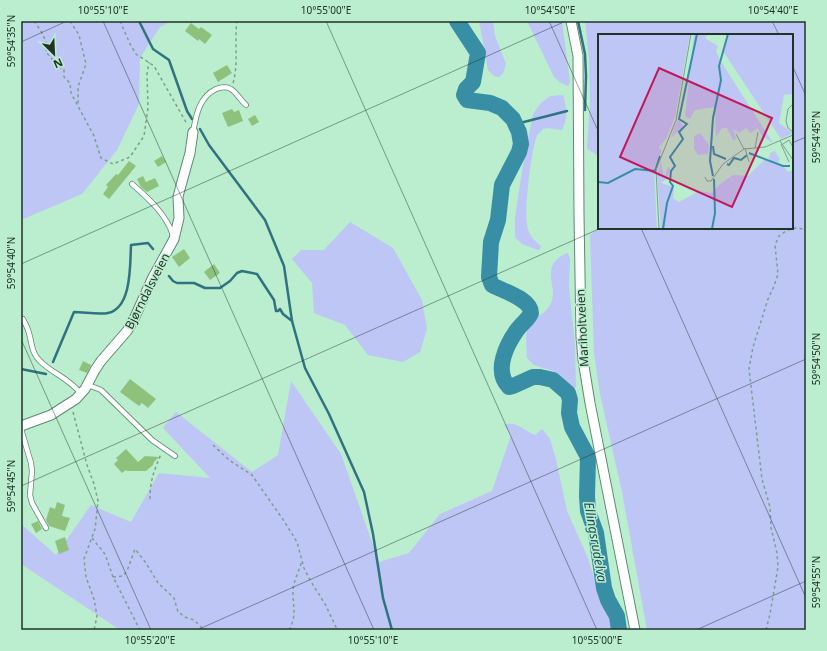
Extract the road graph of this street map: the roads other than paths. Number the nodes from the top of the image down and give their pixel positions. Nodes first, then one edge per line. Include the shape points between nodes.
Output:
1 (571, 21) edge
2 (246, 105) dead end
3 (193, 132) joint
4 (132, 184) dead end
5 (174, 239) junction
6 (23, 319) dead end
7 (88, 385) junction
8 (81, 394) junction
9 (21, 428) edge
10 (175, 456) dead end
11 (46, 528) dead end
12 (635, 630) edge

1 - 12 street, Mariholtveien via 578,56 583,360
2 - 3 lane via 231,90 226,87 219,88 207,95 202,102
3 - 5 street, Bjørndalsveien via 178,197 179,218
4 - 5 lane via 161,214
5 - 7 street, Bjørndalsveien via 127,331 101,361
6 - 8 lane via 36,357 68,380
7 - 8 street, Bjørndalsveien
7 - 10 lane via 101,390 152,440
8 - 9 street, Bjørndalsveien via 71,403
9 - 11 lane via 31,463 30,495

